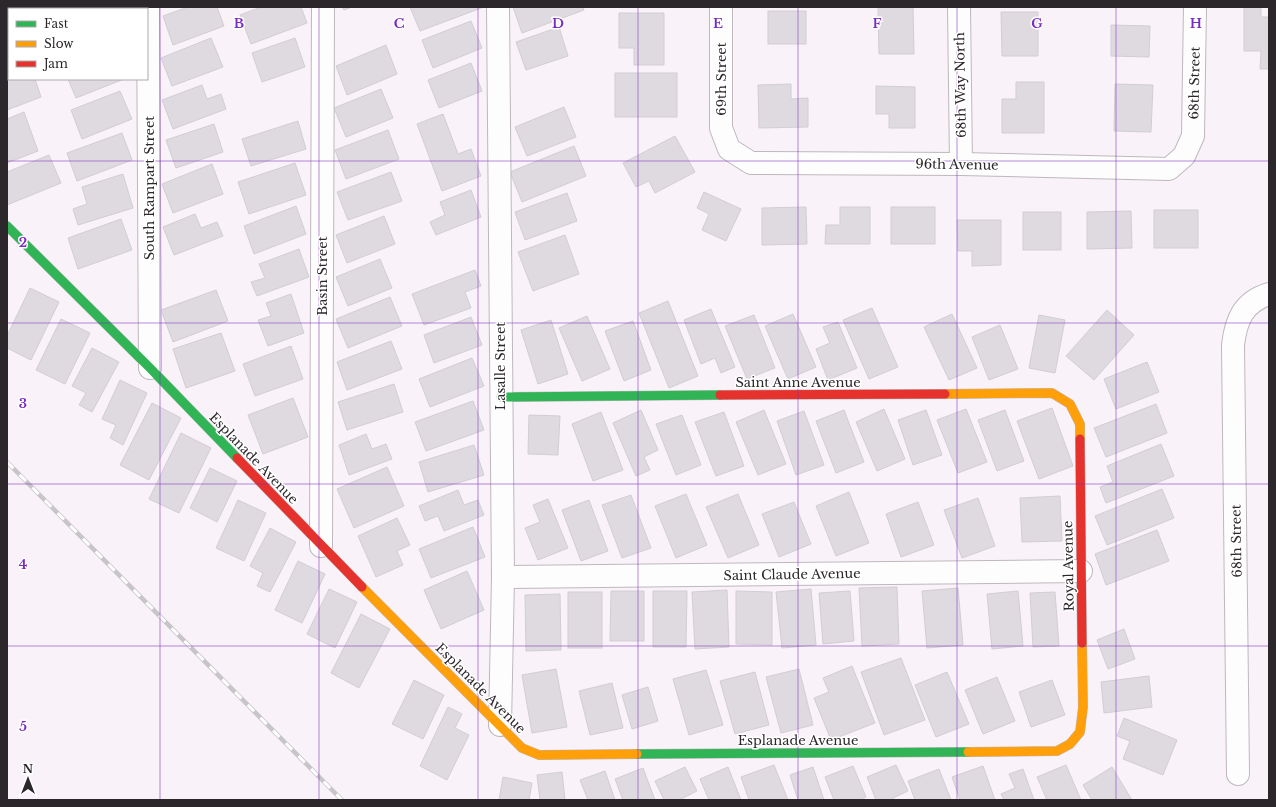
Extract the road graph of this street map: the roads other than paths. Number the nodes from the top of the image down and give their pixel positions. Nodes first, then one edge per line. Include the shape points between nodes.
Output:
1 (148, 7) edge
2 (323, 7) edge
3 (498, 7) edge
4 (721, 7) edge
5 (959, 7) edge
6 (1195, 7) edge
7 (729, 148) joint
8 (1184, 156) joint
9 (961, 164) junction
10 (7, 226) edge
11 (1269, 294) edge
12 (150, 368) junction
13 (501, 398) junction
14 (1080, 424) joint
15 (321, 546) junction
16 (1080, 571) junction
17 (503, 577) junction
18 (1083, 707) joint
19 (500, 725) junction
20 (1238, 774) dead end

1 - 12 street, South Rampart Street
2 - 15 street, Basin Street
3 - 13 street, Lasalle Street
4 - 7 street, 69th Street via 721,128
5 - 9 street, 68th Way North
6 - 8 street, 68th Street via 1193,136
7 - 9 street, 96th Avenue via 751,162
8 - 9 street, 96th Avenue via 1169,169
10 - 12 street, Esplanade Avenue
11 - 20 street, 68th Street via 1259,297 1244,310 1236,328 1234,345
12 - 15 street, Esplanade Avenue
13 - 14 street, Saint Anne Avenue via 1052,393 1070,404
13 - 17 street, Lasalle Street
14 - 16 street, Royal Avenue
15 - 19 street, Esplanade Avenue
16 - 17 street, Saint Claude Avenue
16 - 18 street, Royal Avenue
17 - 19 street, Lasalle Street
18 - 19 street, Esplanade Avenue via 1080,732 1070,744 1056,751 539,755 522,748

